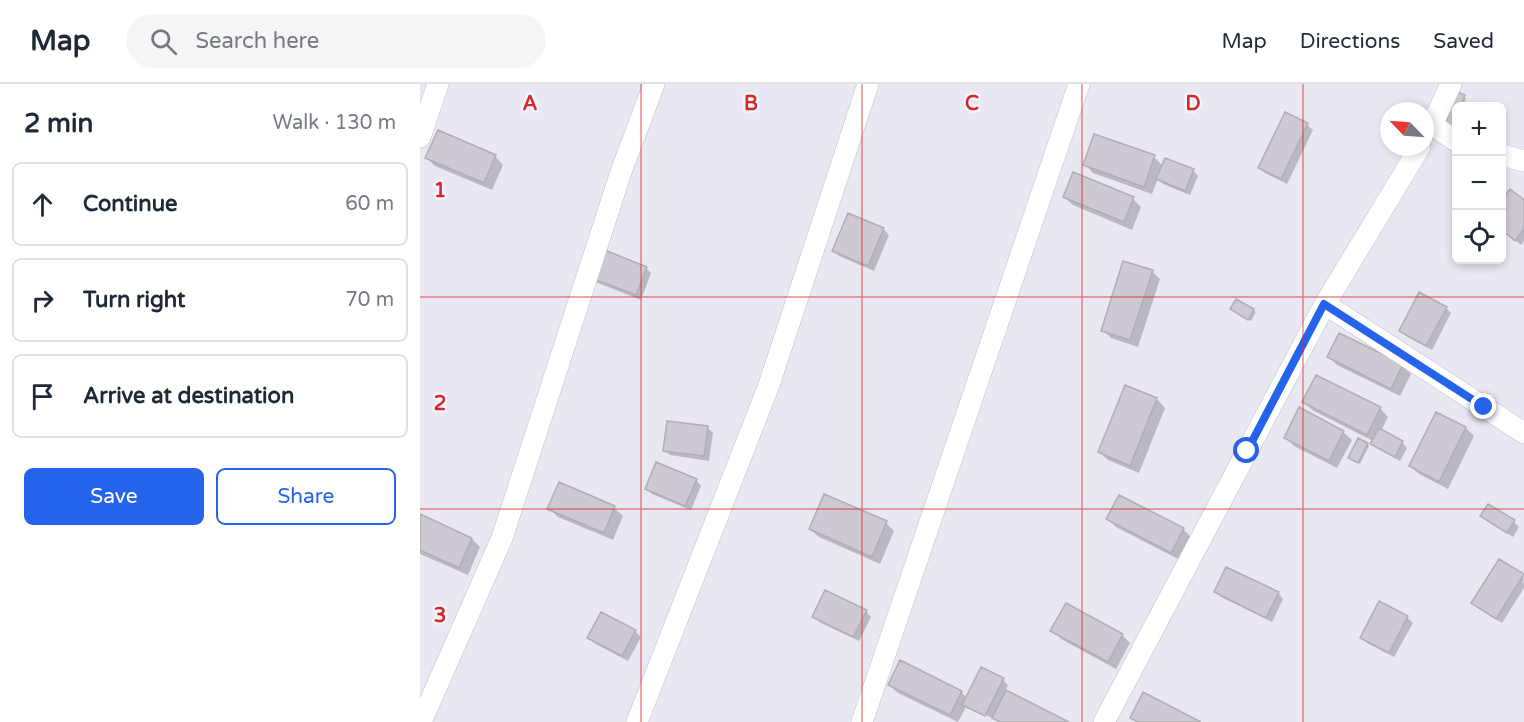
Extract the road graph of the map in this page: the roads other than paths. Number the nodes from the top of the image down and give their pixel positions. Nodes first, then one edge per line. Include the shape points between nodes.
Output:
1 (438, 84) edge
2 (654, 84) edge
3 (868, 84) edge
4 (1079, 84) edge
5 (1451, 84) edge
6 (1434, 119) edge
7 (1434, 133) edge
8 (420, 137) edge
9 (1452, 140) edge
10 (1414, 156) edge
11 (1506, 156) edge
12 (1524, 161) edge
13 (1324, 304) junction
14 (1524, 433) edge
15 (421, 722) edge
16 (637, 722) edge
17 (862, 722) edge
18 (1104, 722) edge

1 - 8 street
2 - 15 street via 622,169 502,538
3 - 16 street via 769,385
4 - 17 street
5 - 6 street
7 - 9 street
10 - 13 street
11 - 12 street
13 - 14 street
13 - 18 street

